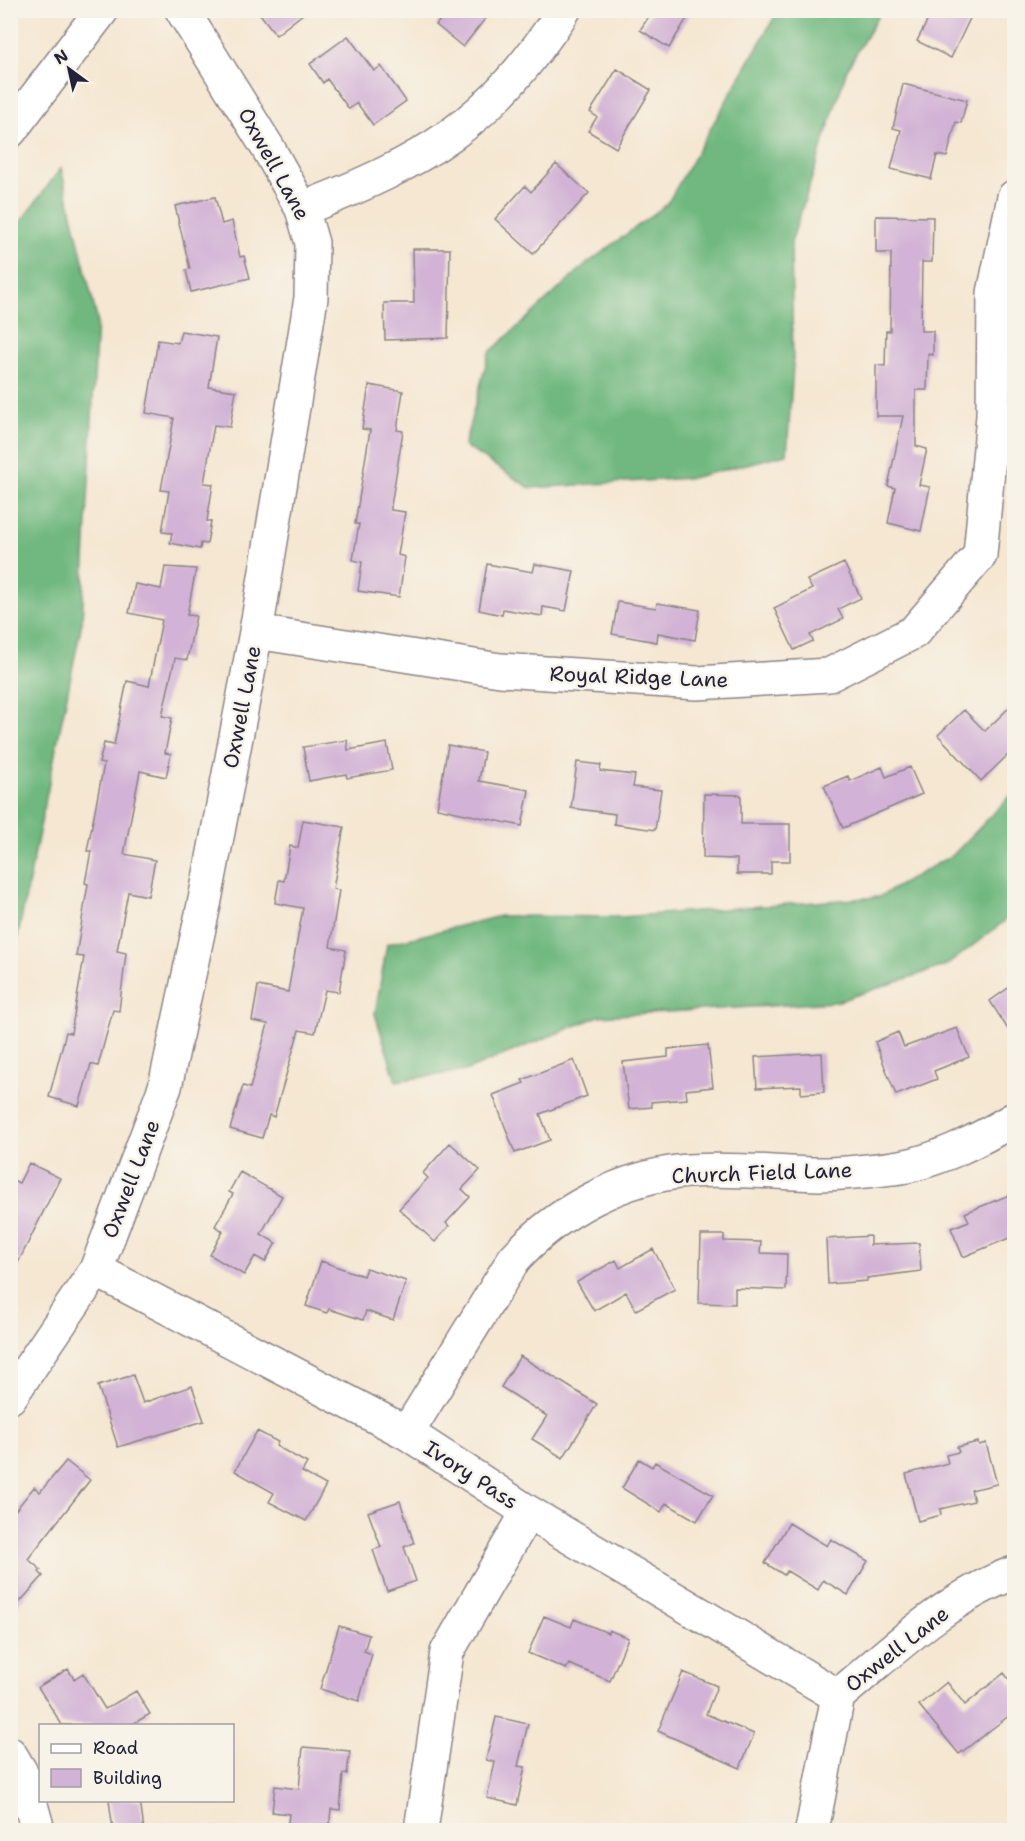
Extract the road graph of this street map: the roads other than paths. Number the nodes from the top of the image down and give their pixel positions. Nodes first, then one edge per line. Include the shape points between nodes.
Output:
1 (102, 10) edge
2 (182, 10) edge
3 (564, 10) edge
4 (10, 131) edge
5 (1013, 208) edge
6 (302, 209) junction
7 (256, 632) junction
8 (1014, 1119) edge
9 (96, 1270) junction
10 (10, 1397) edge
11 (407, 1434) junction
12 (528, 1512) junction
13 (1014, 1573) edge
14 (838, 1696) junction
15 (10, 1754) edge
16 (38, 1830) edge
17 (421, 1830) edge
18 (812, 1830) edge

1 - 4 street
2 - 6 street, Oxwell Lane
3 - 6 street via 514,79 468,123 397,170
5 - 7 street, Royal Ridge Lane via 994,293 993,416 980,555 914,632 829,675 697,683 500,670
6 - 7 street, Oxwell Lane via 312,243 311,298
7 - 9 street, Oxwell Lane via 165,1087
8 - 11 street, Church Field Lane via 971,1142 896,1168 822,1174 687,1171 645,1179 564,1214 535,1234 514,1259
9 - 10 street, Oxwell Lane
9 - 11 street, Ivory Pass
11 - 12 street, Ivory Pass
12 - 14 street, Ivory Pass
12 - 17 street via 447,1652
13 - 14 street, Oxwell Lane via 957,1601
14 - 18 street, Oxwell Lane
15 - 16 street via 23,1776

